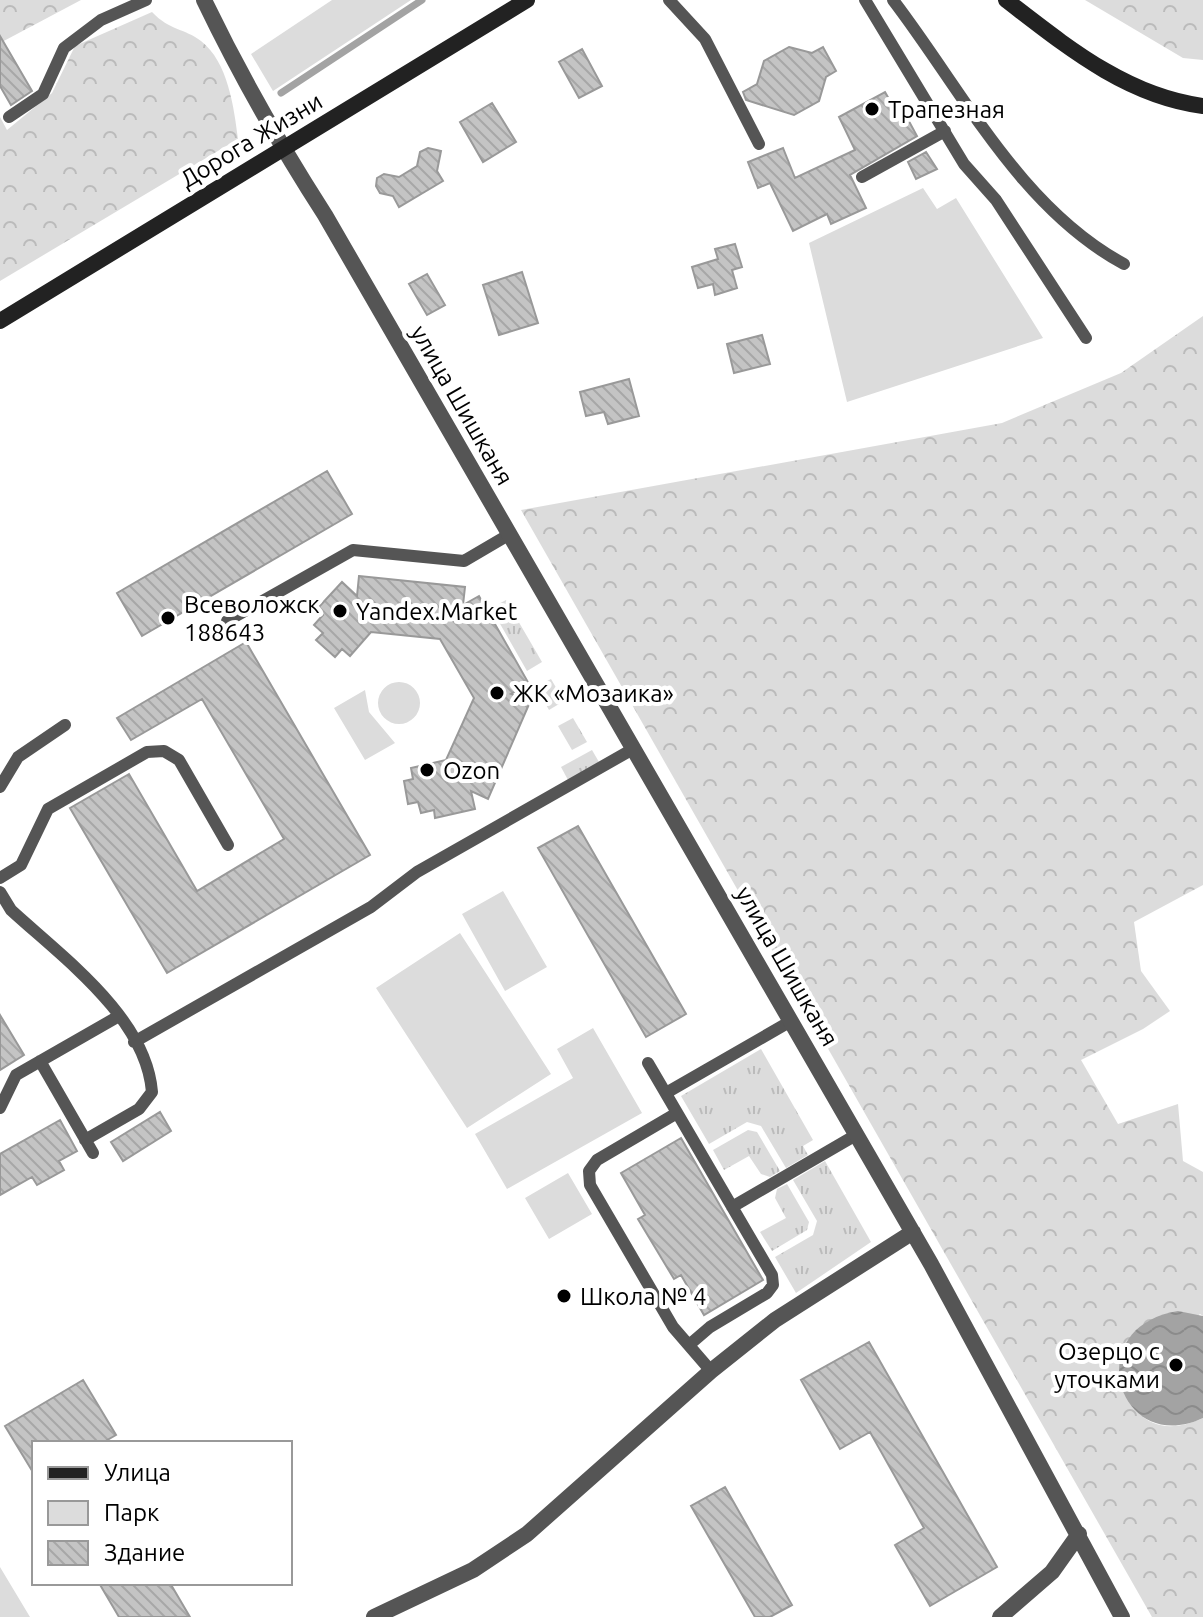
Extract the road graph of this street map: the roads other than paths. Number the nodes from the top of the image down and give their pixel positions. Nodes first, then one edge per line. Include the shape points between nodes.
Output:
1 (146, 0) edge
2 (204, 0) edge
3 (527, 0) edge
4 (669, 0) edge
5 (865, 0) edge
6 (893, 0) edge
7 (1006, 0) edge
8 (1203, 106) edge
9 (9, 117) dead end
10 (945, 131) junction
11 (759, 144) dead end
12 (282, 149) junction
13 (862, 177) dead end
14 (1124, 264) dead end
15 (0, 321) edge
16 (1086, 338) dead end
17 (510, 534) junction
18 (227, 621) dead end
19 (65, 725) dead end
20 (633, 749) junction
21 (0, 787) edge
22 (228, 845) dead end
23 (0, 878) edge
24 (0, 892) edge
25 (119, 1016) junction
26 (791, 1021) junction
27 (134, 1042) junction
28 (40, 1061) junction
29 (648, 1063) dead end
30 (666, 1093) junction
31 (0, 1108) edge
32 (677, 1113) junction
33 (856, 1135) junction
34 (85, 1140) junction
35 (93, 1153) dead end
36 (732, 1207) junction
37 (913, 1232) junction
38 (689, 1345) junction
39 (711, 1371) junction
40 (1079, 1534) junction
41 (374, 1617) edge
42 (1000, 1617) edge
43 (1122, 1617) edge

1 - 9 lane via 101,20 64,48 43,94
2 - 12 street, улица Шишканя
3 - 12 main road, Дорога Жизни
4 - 11 lane via 705,39
5 - 10 lane
6 - 14 lane via 1046,204 1094,247
7 - 8 main road via 1086,60 1136,88
10 - 13 lane
10 - 16 lane
12 - 15 main road, Дорога Жизни
12 - 17 street, улица Шишканя
17 - 18 lane via 464,561 353,550
17 - 20 street, улица Шишканя
19 - 21 lane via 18,757
20 - 26 street, улица Шишканя
20 - 27 lane
22 - 23 lane via 179,760 164,751 147,752 48,809 21,865
24 - 25 lane via 11,910 112,1003
25 - 27 lane
25 - 28 lane
26 - 30 lane
26 - 33 street, улица Шишканя
27 - 34 lane via 150,1070 152,1092 139,1109
28 - 31 lane via 16,1075
28 - 34 lane
29 - 30 lane
30 - 32 lane
32 - 36 lane
32 - 38 lane via 597,1160 589,1171 590,1185 673,1327
33 - 36 lane
33 - 37 street, улица Шишканя
34 - 35 lane
36 - 38 lane via 773,1285
37 - 39 street via 775,1320
37 - 40 street, улица Шишканя
38 - 39 lane
39 - 41 street via 527,1534 473,1570
40 - 42 street via 1052,1572
40 - 43 street, улица Шишканя

